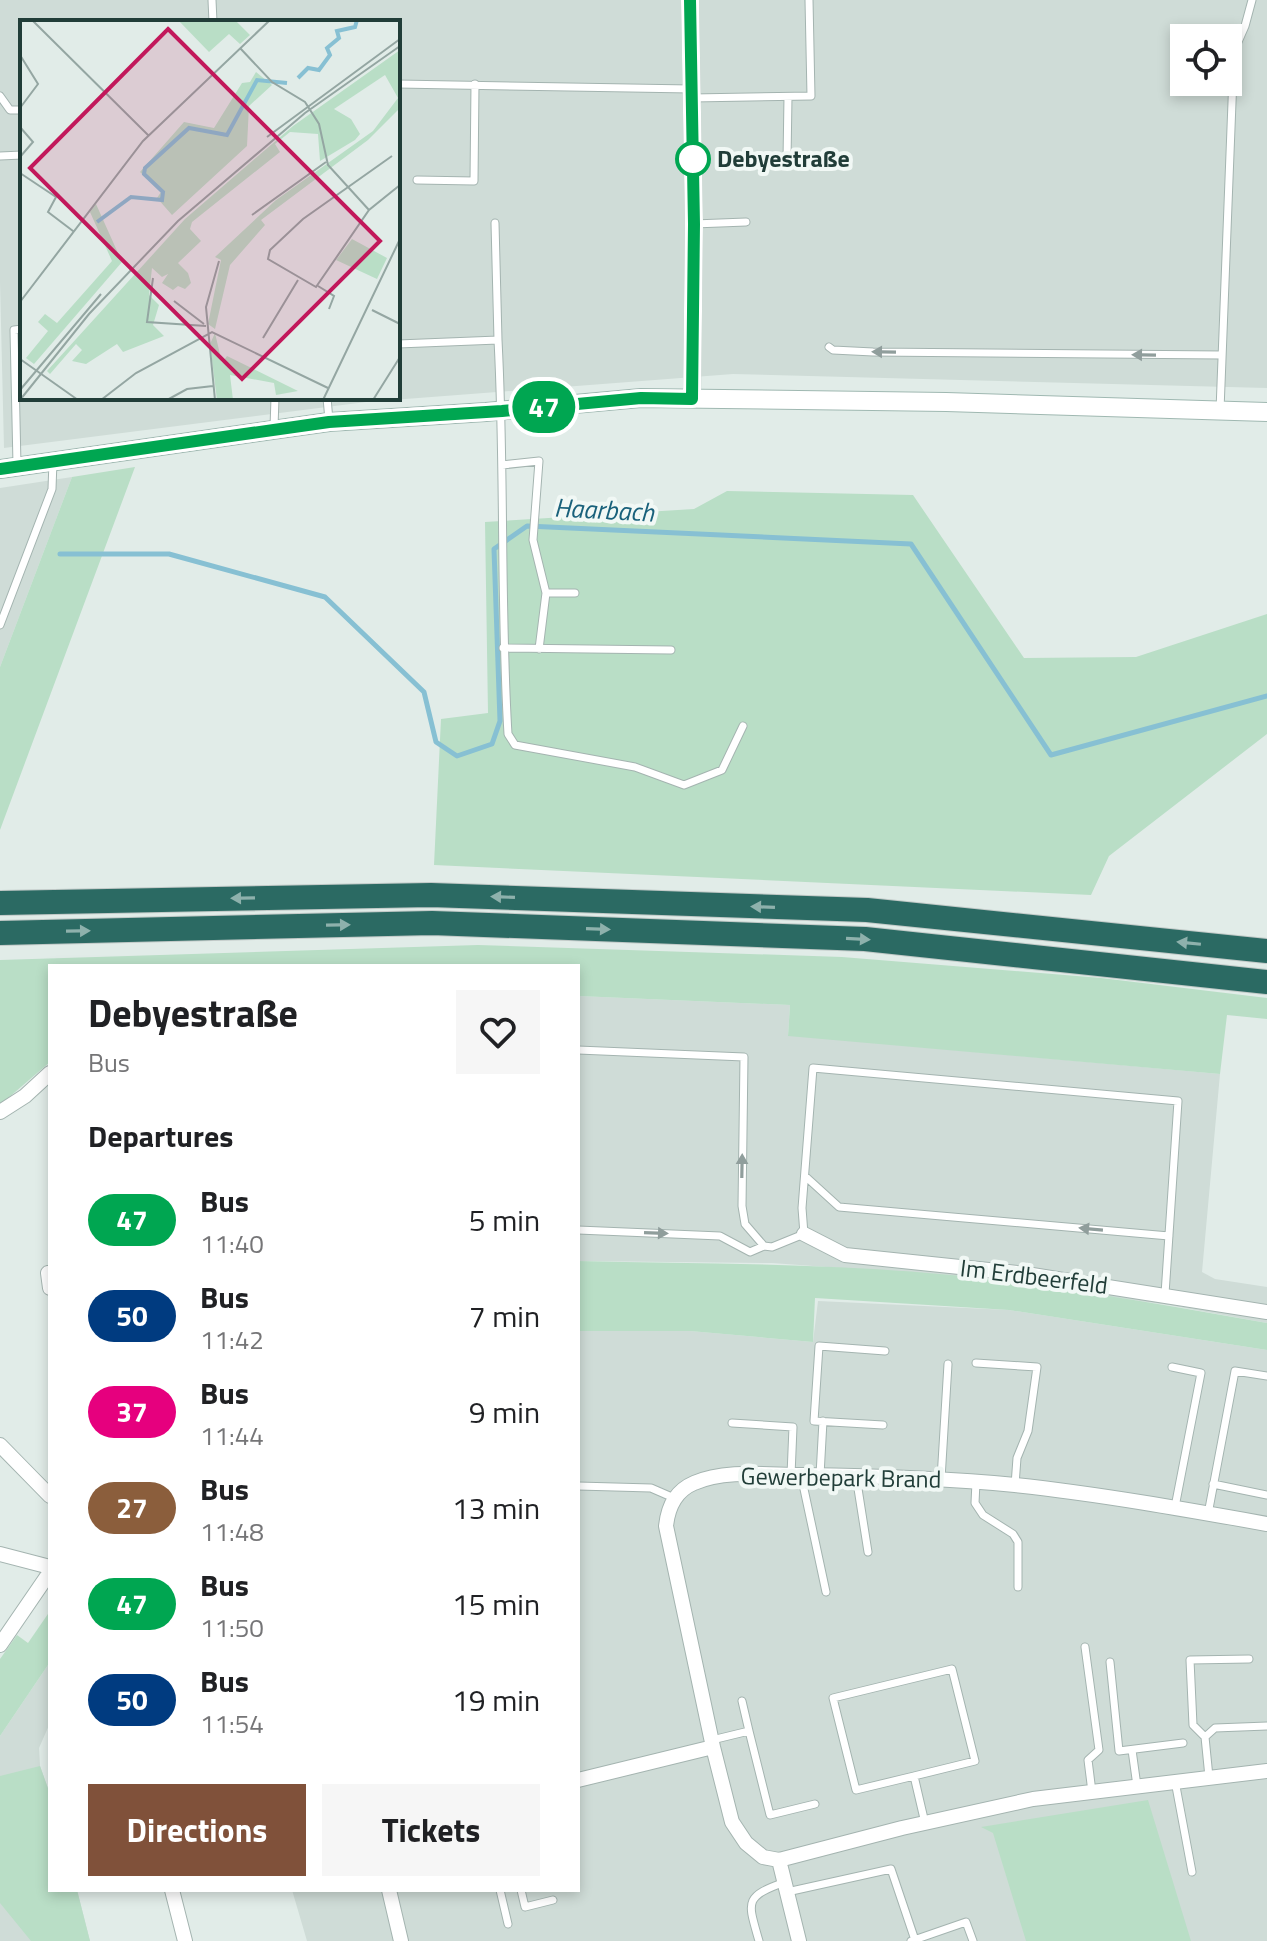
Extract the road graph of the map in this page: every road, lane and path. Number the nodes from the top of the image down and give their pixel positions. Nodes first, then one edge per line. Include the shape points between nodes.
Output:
1 (212, 0) edge
2 (690, 0) edge
3 (809, 0) edge
4 (1252, 0) edge
5 (213, 20) edge
6 (400, 84) edge
7 (475, 84) junction
8 (691, 94) junction
9 (0, 96) edge
10 (788, 97) junction
11 (20, 110) edge
12 (20, 155) edge
13 (0, 156) edge
14 (787, 160) dead end
15 (417, 180) dead end
16 (746, 222) dead end
17 (495, 223) dead end
18 (694, 224) junction
19 (20, 329) edge
20 (498, 340) junction
21 (400, 344) edge
22 (829, 347) dead end
23 (1222, 355) junction
24 (692, 399) junction
25 (275, 400) edge
26 (327, 400) edge
27 (502, 411) junction
28 (1220, 411) junction
29 (1267, 412) edge
30 (329, 422) junction
31 (274, 429) junction
32 (53, 461) junction
33 (502, 465) junction
34 (8, 468) edge
35 (546, 593) junction
36 (575, 593) dead end
37 (0, 625) edge
38 (503, 648) junction
39 (539, 649) junction
40 (671, 650) dead end
41 (743, 726) dead end
42 (0, 903) edge
43 (0, 933) edge
44 (1267, 951) edge
45 (1267, 982) edge
46 (580, 1050) edge
47 (48, 1075) edge
48 (0, 1112) edge
49 (805, 1176) junction
50 (580, 1230) edge
51 (804, 1234) junction
52 (1169, 1236) junction
53 (764, 1246) junction
54 (1165, 1294) junction
55 (1267, 1312) edge
56 (885, 1351) dead end
57 (976, 1363) dead end
58 (948, 1364) dead end
59 (1172, 1367) dead end
60 (1267, 1376) edge
61 (823, 1421) junction
62 (732, 1423) dead end
63 (883, 1425) dead end
64 (0, 1445) edge
65 (796, 1475) junction
66 (820, 1475) junction
67 (856, 1476) junction
68 (941, 1479) junction
69 (976, 1482) junction
70 (1213, 1484) junction
71 (1015, 1485) junction
72 (580, 1486) edge
73 (48, 1494) edge
74 (1267, 1495) edge
75 (674, 1498) junction
76 (1175, 1508) junction
77 (1208, 1514) junction
78 (1267, 1524) edge
79 (868, 1552) dead end
80 (0, 1554) edge
81 (48, 1569) edge
82 (48, 1573) edge
83 (1018, 1587) dead end
84 (826, 1592) dead end
85 (0, 1645) edge
86 (1085, 1647) dead end
87 (1249, 1659) dead end
88 (1110, 1662) dead end
89 (742, 1701) dead end
90 (1267, 1726) edge
91 (749, 1731) junction
92 (1205, 1737) junction
93 (712, 1743) junction
94 (1183, 1743) dead end
95 (1132, 1750) junction
96 (1267, 1771) edge
97 (914, 1776) junction
98 (1209, 1777) junction
99 (580, 1779) edge
100 (1175, 1781) junction
101 (1137, 1786) junction
102 (1092, 1792) junction
103 (815, 1804) dead end
104 (925, 1823) junction
105 (779, 1860) junction
106 (1192, 1872) dead end
107 (786, 1887) junction
108 (173, 1892) edge
109 (389, 1892) edge
110 (500, 1892) edge
111 (521, 1892) edge
112 (553, 1900) dead end
113 (508, 1924) dead end
114 (913, 1940) edge
115 (185, 1941) edge
116 (401, 1941) edge
117 (759, 1941) edge
118 (799, 1941) edge
119 (973, 1941) edge

1 - 5 lane
2 - 8 street
3 - 10 lane via 811,96
4 - 23 lane via 1234,51
6 - 7 lane
7 - 8 lane
7 - 15 lane via 474,181
8 - 10 lane
8 - 18 street
9 - 11 lane via 10,110
10 - 14 lane
12 - 13 lane
16 - 18 lane
17 - 20 lane
18 - 24 street
19 - 34 lane via 14,330
20 - 21 lane
20 - 27 lane
23 -> 22 lane via 873,352
23 - 28 lane
24 - 27 main road via 641,398
24 - 28 main road
25 - 31 lane
26 - 30 lane
27 - 30 main road
27 - 33 lane
28 - 29 main road
30 - 31 main road
31 - 32 main road
32 - 34 main road
32 - 37 lane via 52,489
33 - 35 lane via 539,461 533,540
33 - 38 lane
35 - 36 lane
35 - 39 lane
38 - 39 lane
38 - 41 lane via 508,734 515,745 635,767 684,785 722,770
39 - 40 lane
44 -> 42 highway via 867,910 789,907 431,895
43 -> 45 highway via 432,923 865,939
53 -> 46 lane via 745,1224 742,1206 744,1057
47 - 48 street
49 - 51 lane
52 -> 49 lane via 839,1207
49 - 52 lane via 813,1068 1178,1101
50 -> 53 lane via 720,1236 750,1252
51 - 53 lane
51 - 54 street, Im Erdbeerfeld via 845,1255
52 - 54 lane
54 - 55 street, Im Erdbeerfeld
56 - 61 lane via 819,1346 814,1421
57 - 71 lane via 1037,1367
58 - 68 lane
59 - 76 lane via 1201,1373
60 - 70 lane via 1235,1371
61 - 63 lane
61 - 66 lane
62 - 65 lane via 793,1427
64 - 73 street
65 - 66 street, Gewerbepark Brand
65 - 75 street, Gewerbepark Brand via 707,1479
65 - 84 lane
66 - 67 street, Gewerbepark Brand
67 - 68 street, Gewerbepark Brand
67 - 79 lane
68 - 69 street, Gewerbepark Brand
69 - 71 street, Gewerbepark Brand
69 - 83 lane via 975,1503 983,1515 1018,1542
70 - 74 lane
70 - 77 lane
71 - 76 street, Gewerbepark Brand
72 - 75 lane via 651,1488
75 - 93 street via 666,1526
76 - 77 street, Gewerbepark Brand
77 - 78 street, Gewerbepark Brand
80 - 81 street
82 - 85 street
86 - 102 lane via 1099,1750 1088,1760
87 - 92 lane via 1190,1660 1193,1725
88 - 95 lane via 1119,1751
89 - 91 lane
90 - 92 lane via 1215,1728
91 - 93 lane
91 - 103 lane via 770,1815
92 - 98 lane
93 - 99 street
93 - 105 street via 732,1822 763,1857
94 - 95 lane
95 - 101 lane
96 - 98 street
97 - 97 lane via 975,1761 952,1669 833,1698 856,1790
97 - 104 lane
98 - 100 street
100 - 101 street
100 - 106 lane
101 - 102 street
102 - 104 street
104 - 105 street
105 - 107 street
107 - 114 lane via 891,1869
107 - 117 lane via 758,1892 753,1899 750,1910
107 - 118 street
108 - 115 street
109 - 116 street
110 - 113 lane
111 - 112 lane via 525,1907
114 - 119 lane via 966,1922

